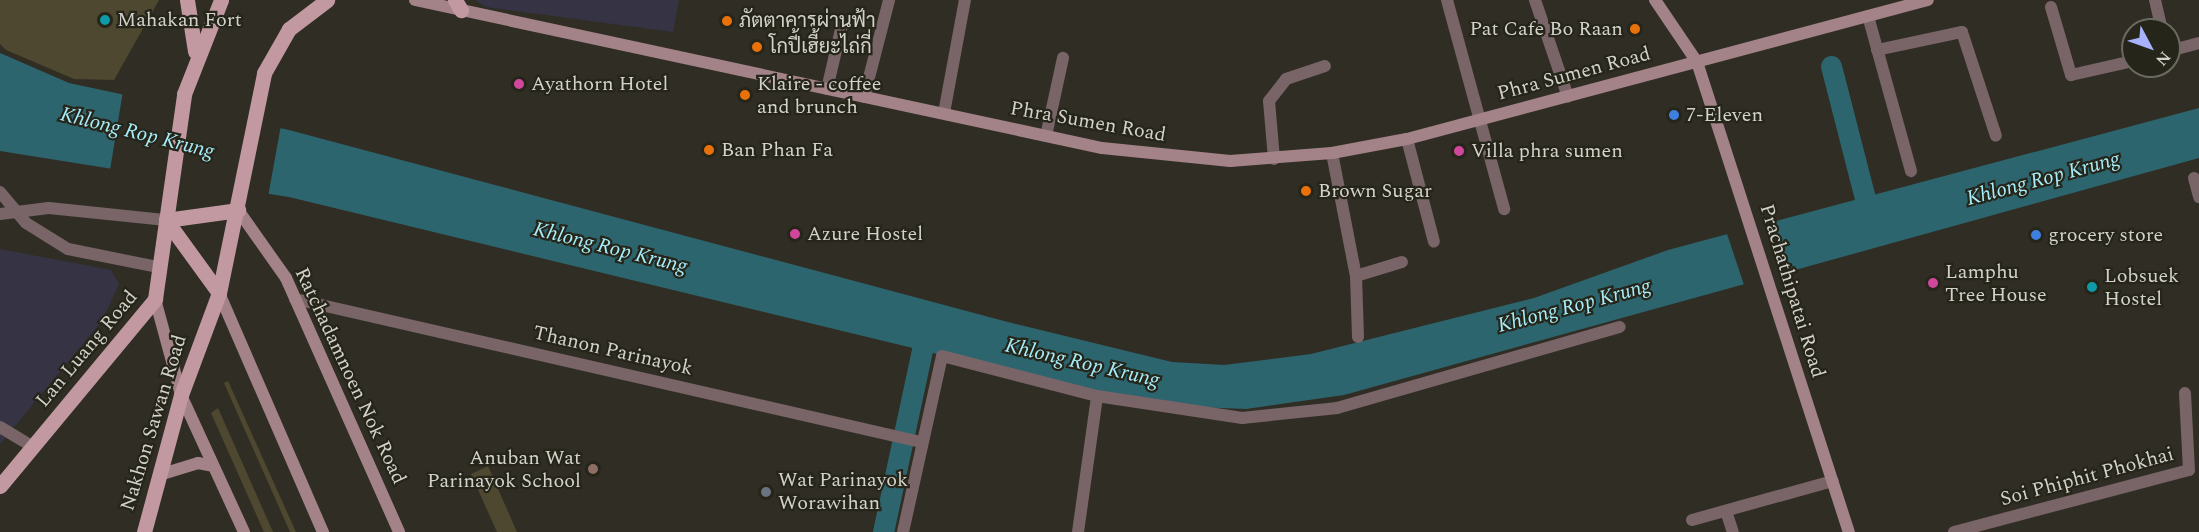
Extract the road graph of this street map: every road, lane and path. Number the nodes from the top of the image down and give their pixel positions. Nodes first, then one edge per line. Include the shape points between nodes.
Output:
1 (187, 0) edge
2 (221, 0) edge
3 (327, 0) edge
4 (415, 0) edge
5 (889, 0) edge
6 (965, 0) edge
7 (1447, 0) edge
8 (1535, 0) edge
9 (1655, 0) edge
10 (1928, 0) edge
11 (2154, 0) edge
12 (458, 5) edge
13 (2051, 7) dead end
14 (1868, 16) junction
15 (2159, 18) edge
16 (842, 25) dead end
17 (2199, 43) edge
18 (2181, 48) edge
19 (1876, 50) junction
20 (196, 54) junction
21 (1063, 58) dead end
22 (1697, 62) junction
23 (2121, 64) edge
24 (1325, 66) dead end
25 (827, 89) junction
26 (864, 97) junction
27 (1568, 97) junction
28 (944, 113) junction
29 (1481, 119) junction
30 (1046, 136) junction
31 (1996, 136) dead end
32 (1407, 139) junction
33 (1332, 153) junction
34 (1274, 159) junction
35 (1911, 171) dead end
36 (2194, 178) dead end
37 (0, 192) edge
38 (2199, 197) edge
39 (239, 205) junction
40 (13, 208) junction
41 (1504, 208) dead end
42 (0, 214) edge
43 (166, 220) junction
44 (1434, 242) dead end
45 (1401, 262) dead end
46 (157, 267) junction
47 (1356, 276) junction
48 (219, 293) junction
49 (155, 299) junction
50 (295, 299) junction
51 (1620, 327) dead end
52 (1358, 337) dead end
53 (2185, 393) dead end
54 (181, 395) junction
55 (1097, 396) junction
56 (0, 427) edge
57 (915, 441) junction
58 (33, 447) junction
59 (213, 466) junction
60 (159, 475) junction
61 (1833, 481) junction
62 (0, 486) edge
63 (1726, 511) junction
64 (1692, 520) dead end
65 (144, 532) edge
66 (244, 532) edge
67 (323, 532) edge
68 (399, 532) edge
69 (903, 532) edge
70 (1078, 532) edge
71 (1733, 532) edge
72 (1849, 532) edge
73 (1954, 532) edge

1 - 20 main road
2 - 20 main road, Lan Luang Road
3 - 39 main road, Nakhon Sawan Road via 277,43 254,109
4 - 12 main road, Phra Sumen Road
5 - 26 street
6 - 28 street
7 - 29 street
8 - 27 street
9 - 22 main road, Prachathipatai Road
10 - 14 main road, Phra Sumen Road
11 - 15 street
12 - 25 main road, Phra Sumen Road
13 - 23 street via 2071,75
14 - 19 street
14 - 22 main road, Phra Sumen Road
16 - 25 street
17 - 18 street
19 - 31 street via 1962,32
19 - 35 street
20 - 43 main road, Lan Luang Road via 184,94
21 - 30 street
22 - 27 main road, Phra Sumen Road
22 - 61 main road, Prachathipatai Road
24 - 34 street via 1286,79 1272,95 1267,118
25 - 26 main road, Phra Sumen Road
26 - 28 main road, Phra Sumen Road
27 - 29 main road, Phra Sumen Road
28 - 30 main road, Phra Sumen Road
29 - 32 main road, Phra Sumen Road
29 - 41 street
30 - 34 main road, Phra Sumen Road via 1180,158
32 - 33 main road, Phra Sumen Road
32 - 44 street
33 - 34 main road, Phra Sumen Road
33 - 47 street
36 - 38 street
37 - 40 street
39 - 43 main road
39 - 48 main road, Nakhon Sawan Road
39 - 50 main road, Ratchadamnoen Nok Road
40 - 42 street
40 - 43 street
40 - 46 street via 68,249
43 - 46 main road, Lan Luang Road
43 - 48 main road
45 - 47 street
46 - 49 main road, Lan Luang Road
47 - 52 street
48 - 54 main road, Nakhon Sawan Road
48 - 67 main road
49 - 54 main road
49 - 58 main road, Lan Luang Road
50 - 57 street, Thanon Parinayok
50 - 68 main road, Ratchadamnoen Nok Road
51 - 55 street via 1298,415 1207,415
53 - 73 street, Soi Phiphit Phokhai via 2189,470
54 - 59 main road
54 - 60 main road, Nakhon Sawan Road
55 - 57 street via 942,356
55 - 70 street
56 - 58 street
57 - 69 street
58 - 62 main road, Lan Luang Road
59 - 60 main road via 198,463
59 - 66 main road
60 - 65 main road, Nakhon Sawan Road
61 - 63 street
61 - 72 main road, Prachathipatai Road
63 - 64 street
63 - 71 street

